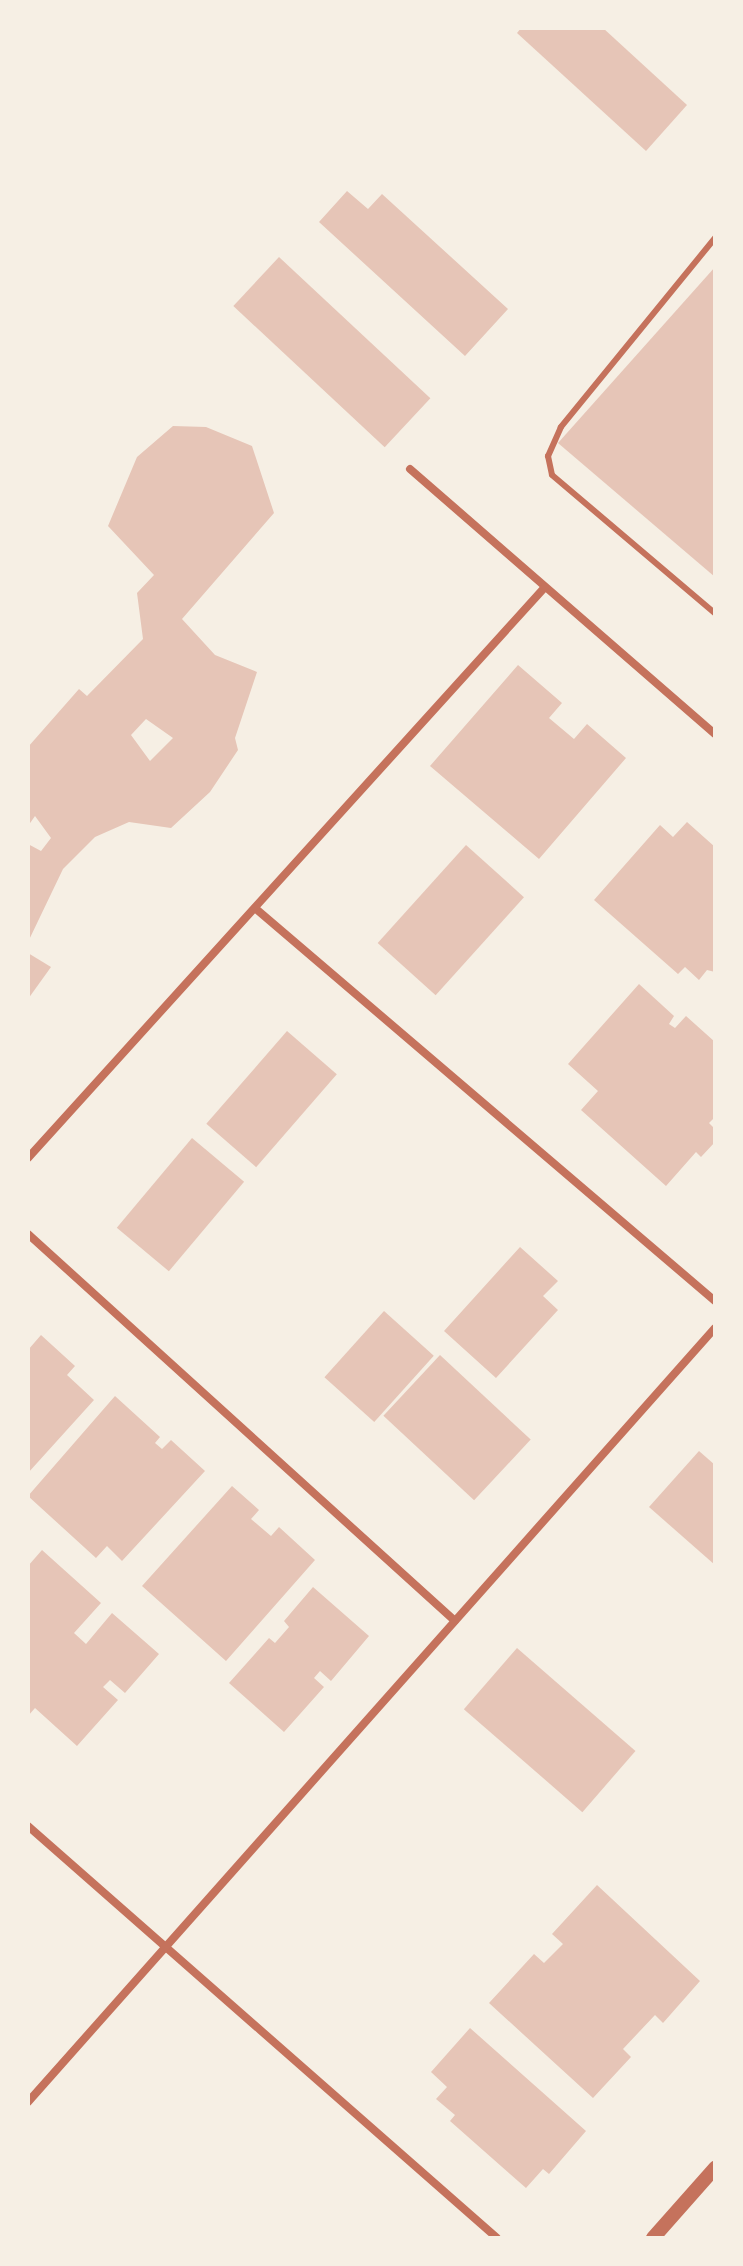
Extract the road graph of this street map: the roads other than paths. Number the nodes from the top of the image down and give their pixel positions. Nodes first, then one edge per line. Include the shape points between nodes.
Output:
1 (715, 238) edge
2 (410, 469) dead end
3 (545, 587) junction
4 (715, 613) edge
5 (715, 734) edge
6 (255, 908) junction
7 (28, 1158) edge
8 (28, 1234) edge
9 (715, 1301) edge
10 (715, 1328) edge
11 (455, 1621) junction
12 (28, 1826) edge
13 (166, 1947) junction
14 (28, 2102) edge
15 (715, 2168) edge
16 (497, 2238) edge
17 (653, 2238) edge

1 - 4 lane via 561,427 548,456 552,475
2 - 3 street
3 - 5 street
3 - 6 street
6 - 7 street
6 - 9 street
8 - 11 street
10 - 11 street
11 - 13 street
12 - 13 street
13 - 14 street
13 - 16 street
15 - 17 street

